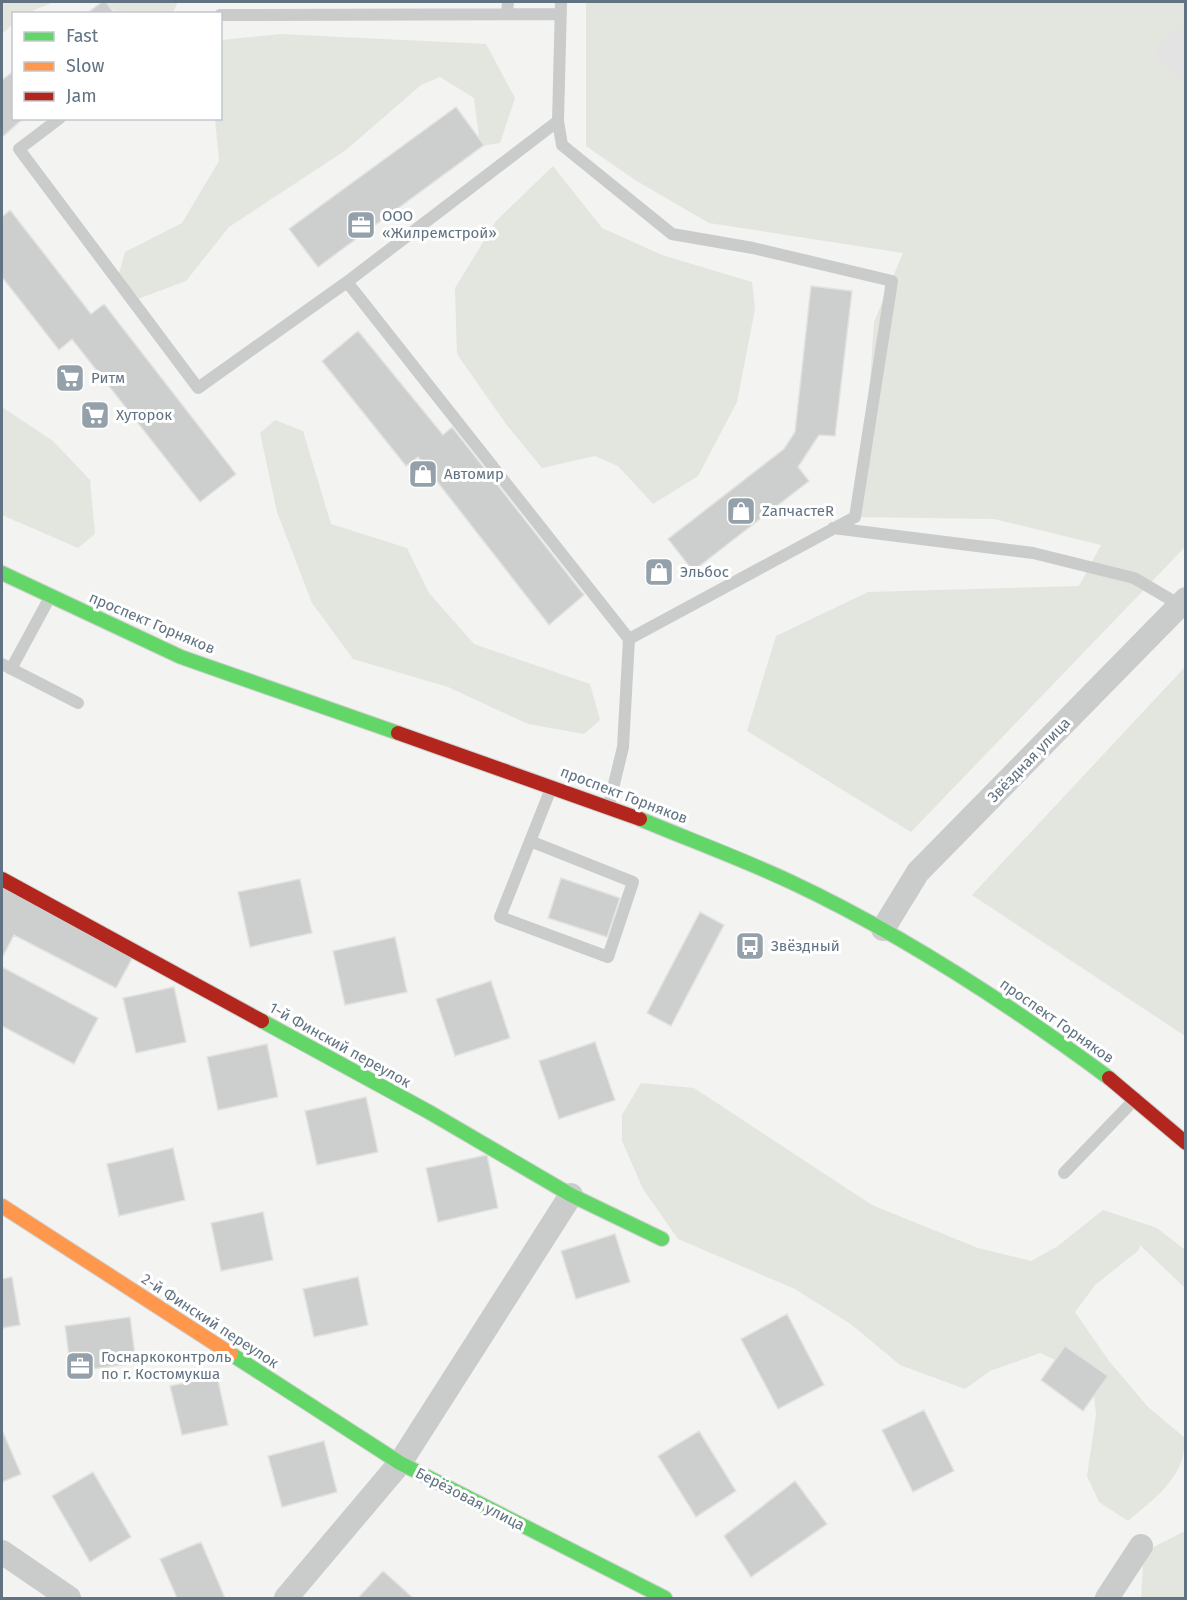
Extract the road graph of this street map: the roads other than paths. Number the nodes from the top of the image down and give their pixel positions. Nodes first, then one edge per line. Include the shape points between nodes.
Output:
1 (507, 8) edge
2 (561, 8) edge
3 (222, 15) edge
4 (57, 120) edge
5 (558, 121) junction
6 (347, 282) junction
7 (833, 528) junction
8 (2, 573) edge
9 (50, 597) junction
10 (1183, 602) edge
11 (629, 639) junction
12 (6, 666) edge
13 (78, 703) dead end
14 (552, 785) junction
15 (609, 806) junction
16 (530, 841) junction
17 (2, 879) edge
18 (883, 929) junction
19 (1136, 1098) junction
20 (1185, 1143) edge
21 (1064, 1173) dead end
22 (571, 1195) junction
23 (2, 1206) edge
24 (662, 1239) dead end
25 (400, 1463) junction
26 (1141, 1546) dead end
27 (2, 1552) edge
28 (69, 1599) edge
29 (286, 1599) edge
30 (664, 1599) edge
31 (1107, 1599) edge

1 - 2 lane
1 - 3 lane
2 - 5 lane
4 - 6 lane via 19,149 198,388
5 - 6 lane
5 - 7 lane via 562,145 672,234 892,280 855,517
6 - 11 lane
7 - 10 lane via 1033,554 1134,578
7 - 11 lane
8 - 9 street, проспект Горняков
9 - 12 lane
9 - 14 street, проспект Горняков via 181,657
10 - 18 street, Звёздная улица via 918,873
11 - 15 lane via 624,747
12 - 13 lane
14 - 15 street, проспект Горняков
14 - 16 lane
15 - 18 street, проспект Горняков via 791,882
16 - 16 lane via 500,917 608,957 633,882
17 - 22 street, 1-й Финский переулок via 429,1112
18 - 19 street, проспект Горняков via 1023,1014
19 - 20 street, проспект Горняков
19 - 21 lane
22 - 24 street, 1-й Финский переулок
22 - 25 street
23 - 25 street, 2-й Финский переулок
25 - 29 street, Берёзовая улица
25 - 30 street, Берёзовая улица
26 - 31 street
27 - 28 street

